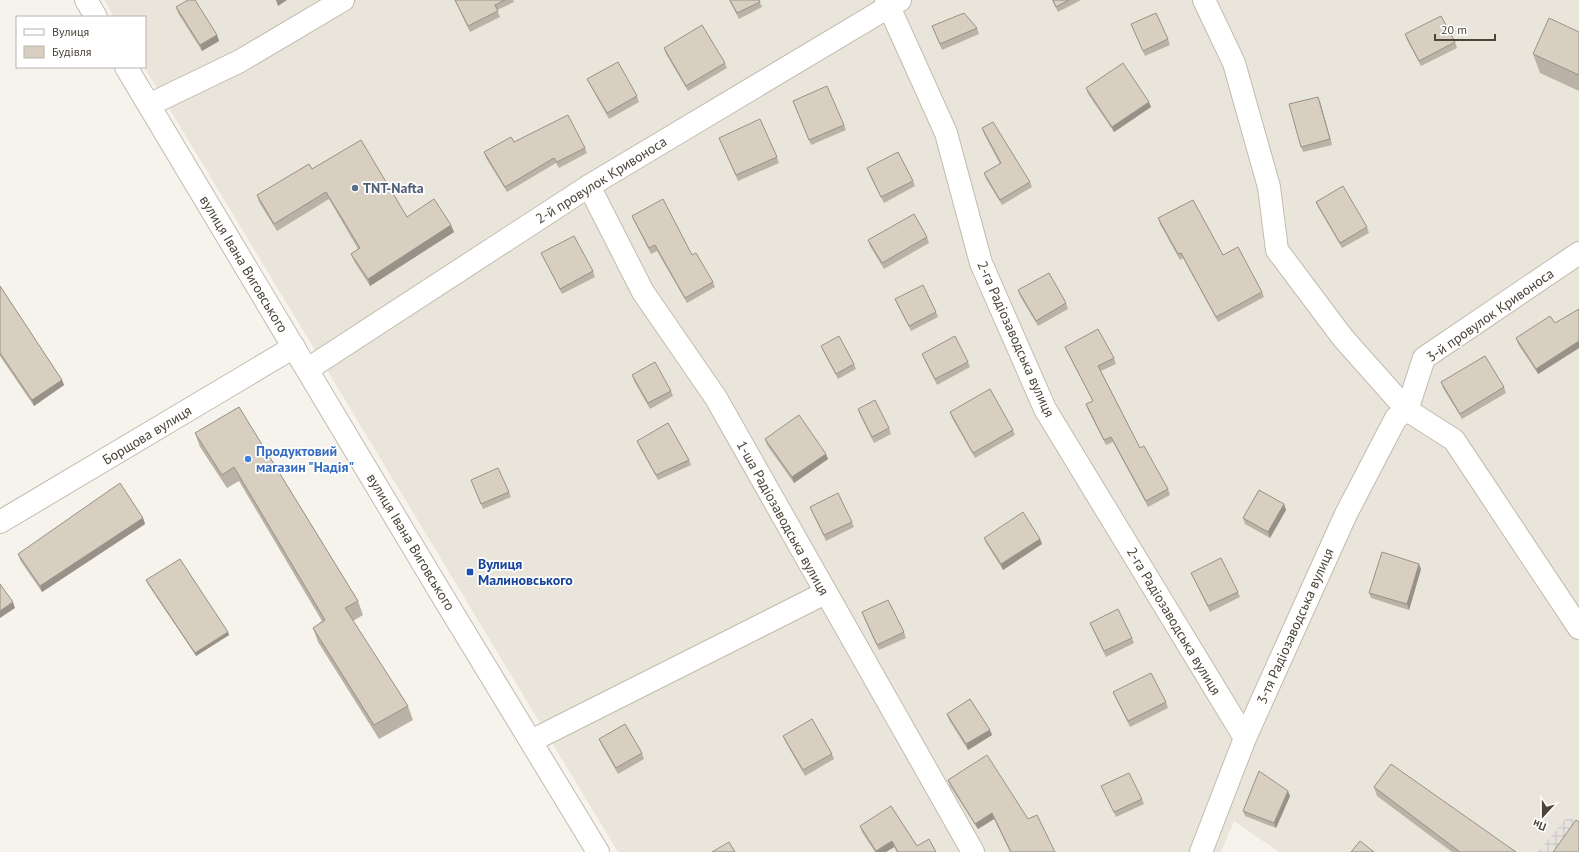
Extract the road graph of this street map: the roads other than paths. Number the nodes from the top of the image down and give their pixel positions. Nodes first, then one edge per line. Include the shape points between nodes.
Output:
1 (86, 0) edge
2 (343, 0) edge
3 (1204, 0) edge
4 (891, 2) edge
5 (95, 16) edge
6 (127, 68) edge
7 (149, 106) junction
8 (589, 186) junction
9 (1579, 253) edge
10 (294, 347) junction
11 (308, 369) junction
12 (1407, 410) junction
13 (0, 522) edge
14 (825, 593) junction
15 (1573, 606) edge
16 (1579, 628) edge
17 (1245, 738) junction
18 (532, 743) junction
19 (598, 852) edge
20 (973, 852) edge
21 (1200, 852) edge

1 - 5 street
2 - 7 street via 240,62
3 - 12 street via 1234,63 1269,187 1277,250 1343,338
4 - 8 street, 2-й провулок Кривоноса
4 - 17 street, 2-га Радіозаводська вулиця via 946,133 981,264 1045,409
6 - 7 street, вулиця Івана Виговського
7 - 10 street, вулиця Івана Виговського
8 - 11 street, 2-й провулок Кривоноса
8 - 14 street, 1-ша Радіозаводська вулиця via 643,292 716,398
9 - 12 street, 3-й провулок Кривоноса via 1424,358
10 - 11 street, вулиця Івана Виговського
10 - 13 street, Борщова вулиця
11 - 18 street, вулиця Івана Виговського
12 - 15 street via 1454,440
12 - 17 street, 3-тя Радіозаводська вулиця via 1396,418 1346,514
14 - 18 street
14 - 20 street, 1-ша Радіозаводська вулиця
15 - 16 street
17 - 21 street, 3-тя Радіозаводська вулиця
18 - 19 street, вулиця Івана Виговського

